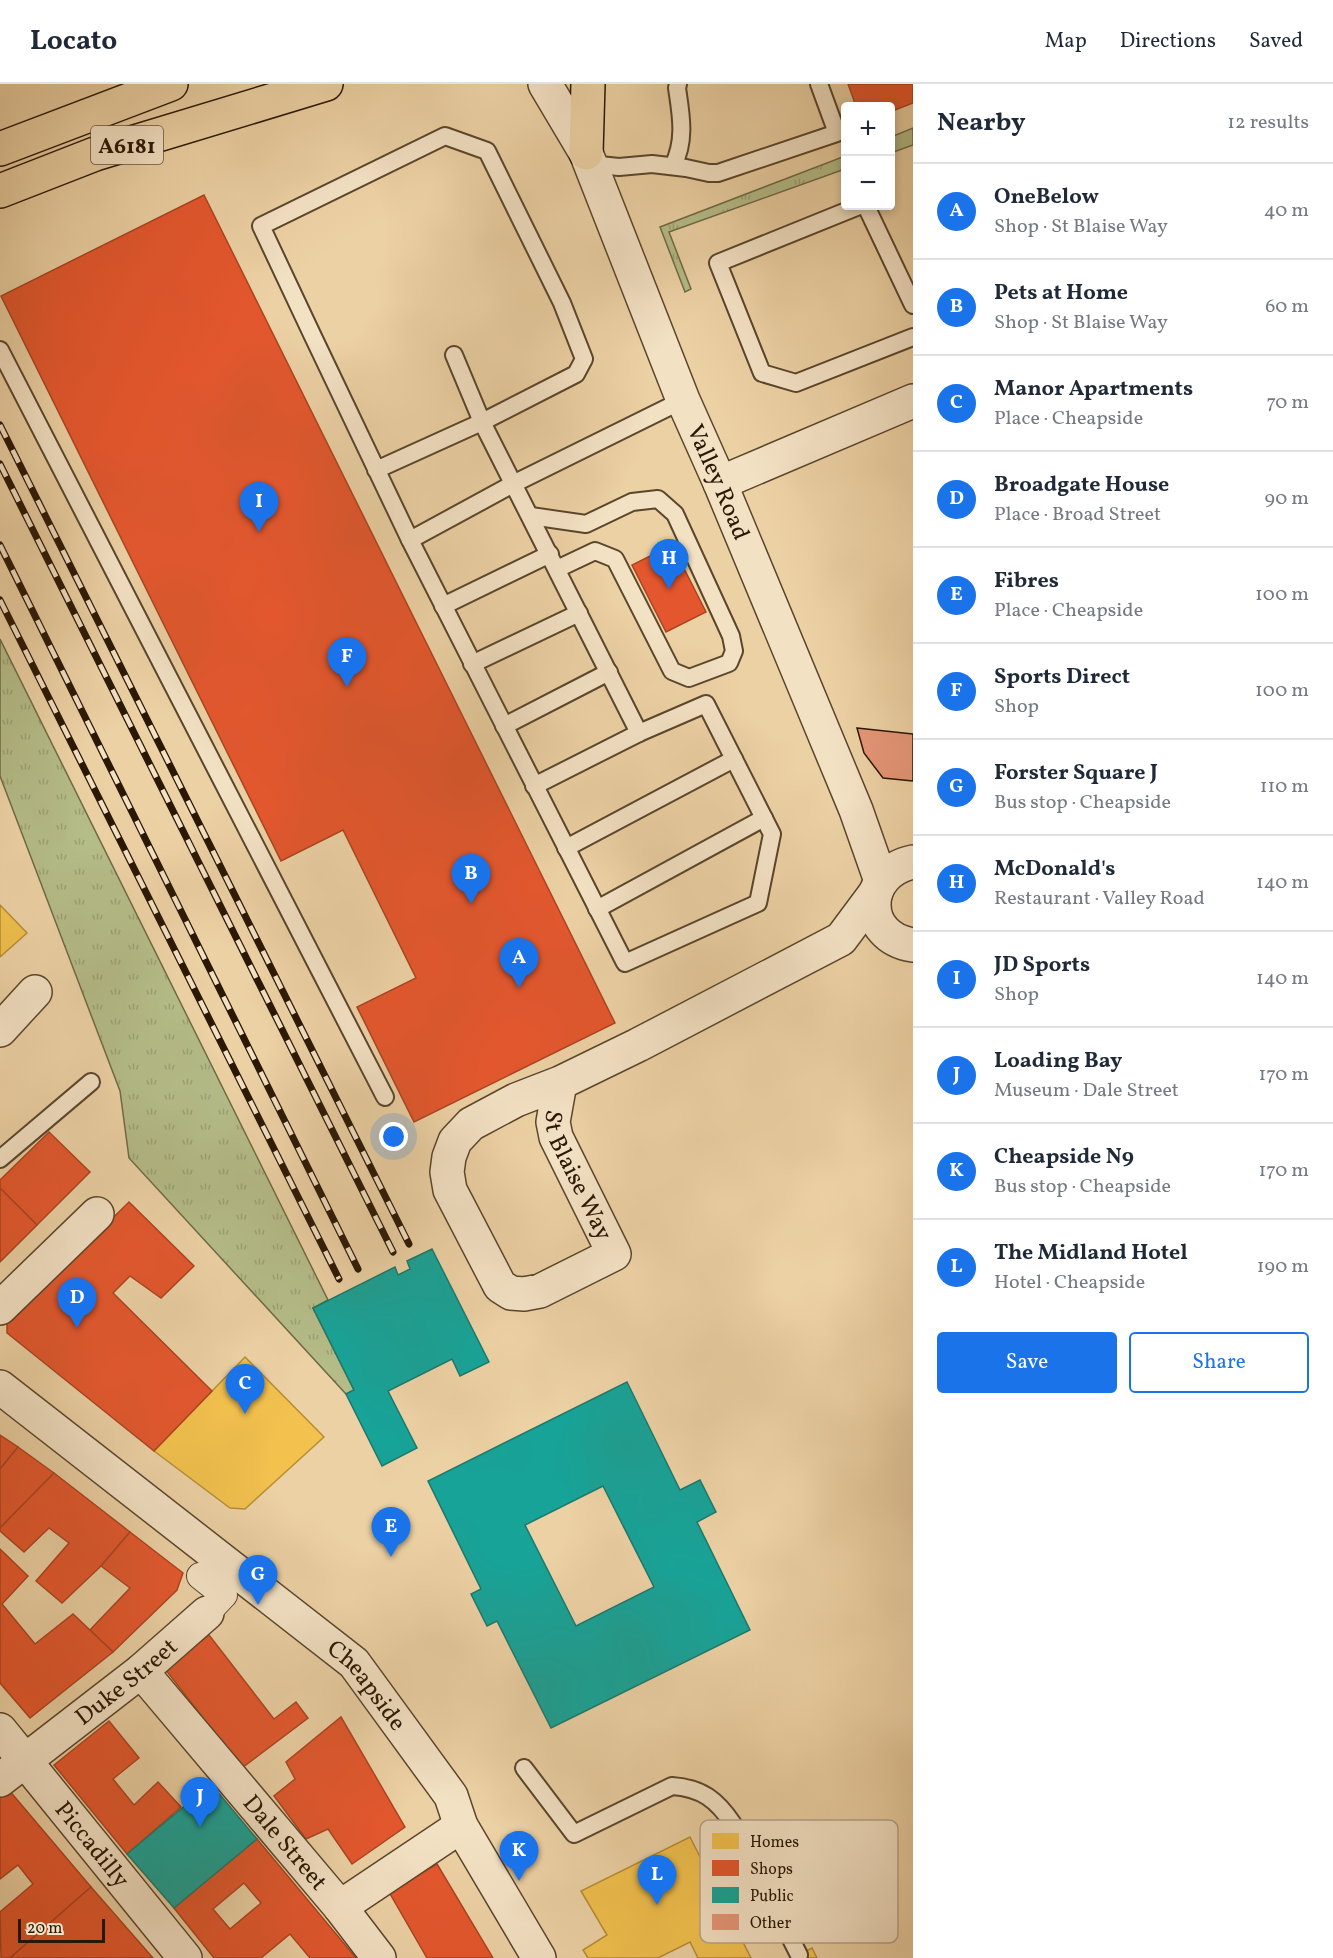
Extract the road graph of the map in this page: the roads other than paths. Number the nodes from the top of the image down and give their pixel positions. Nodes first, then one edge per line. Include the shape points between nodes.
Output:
1 (171, 84) edge
2 (326, 84) edge
3 (545, 84) edge
4 (569, 84) edge
5 (588, 84) edge
6 (678, 84) edge
7 (819, 84) edge
8 (0, 149) edge
9 (588, 158) junction
10 (673, 166) junction
11 (0, 191) edge
12 (850, 210) edge
13 (868, 210) edge
14 (913, 305) edge
15 (913, 337) edge
16 (0, 350) edge
17 (454, 355) dead end
18 (683, 400) junction
19 (913, 401) edge
20 (482, 422) junction
21 (376, 470) junction
22 (720, 483) junction
23 (515, 484) junction
24 (531, 516) junction
25 (410, 540) junction
26 (554, 562) junction
27 (443, 606) junction
28 (579, 613) junction
29 (472, 664) junction
30 (609, 672) junction
31 (504, 726) junction
32 (639, 733) junction
33 (734, 759) junction
34 (534, 786) junction
35 (856, 810) junction
36 (764, 818) junction
37 (566, 848) junction
38 (913, 862) edge
39 (878, 886) junction
40 (597, 909) junction
41 (841, 939) junction
42 (909, 945) edge
43 (35, 992) dead end
44 (0, 1030) edge
45 (91, 1083) dead end
46 (560, 1083) junction
47 (385, 1097) dead end
48 (0, 1159) edge
49 (97, 1214) dead end
50 (0, 1308) edge
51 (0, 1387) edge
52 (200, 1576) dead end
53 (207, 1613) joint
54 (141, 1671) junction
55 (0, 1730) edge
56 (26, 1761) junction
57 (525, 1768) dead end
58 (0, 1780) edge
59 (730, 1820) edge
60 (461, 1826) junction
61 (340, 1907) junction
62 (793, 1943) edge
63 (799, 1955) dead end
64 (185, 1958) edge
65 (379, 1958) edge
66 (539, 1958) edge

1 - 8 main road, A6181
2 - 11 main road, A6181 via 95,154
3 - 9 street, Valley Road
4 - 9 street, Valley Road
5 - 9 main road
6 - 10 lane via 683,130
7 - 10 lane via 837,133 718,173
9 - 10 lane via 619,167
9 - 18 street, Valley Road
12 - 15 lane via 718,263 762,373 796,383
13 - 14 lane
16 - 47 lane
17 - 20 lane
18 - 22 street, Valley Road
18 - 23 lane
19 - 22 street
20 - 21 lane
20 - 21 lane via 576,374 584,359 562,303 487,151 445,136 261,226
20 - 23 lane
21 - 25 lane
22 - 35 street, Valley Road
23 - 24 lane
23 - 25 lane
24 - 26 lane
24 - 26 lane via 586,524 632,502 658,499 675,514 731,636 734,651 729,663 689,678 672,671 615,558 595,551
25 - 27 lane
26 - 27 lane
26 - 28 lane
27 - 29 lane
28 - 29 lane
28 - 30 lane
29 - 31 lane
30 - 31 lane
30 - 32 lane
31 - 34 lane
32 - 33 lane via 706,704
32 - 34 lane
33 - 36 lane
33 - 37 lane
34 - 37 lane
35 - 38 street
35 - 39 street, Valley Road
36 - 40 lane
36 - 40 lane via 772,834 758,903 625,963
37 - 40 lane
38 - 39 street, St Blaise Way via 889,871
39 - 41 street, St Blaise Way
39 - 42 street, Valley Road via 874,907 878,921 886,933
41 - 42 street, St Blaise Way
41 - 46 street, St Blaise Way
43 - 44 street
45 - 48 lane
46 - 46 street, St Blaise Way via 553,1122 556,1137 614,1254 540,1291 511,1293 500,1286 491,1272 450,1190 449,1157 455,1141 471,1124
49 - 50 street
51 - 60 street, Cheapside via 354,1664 451,1796
52 - 53 street, Duke Street via 224,1594
53 - 54 street, Duke Street
54 - 56 street, Duke Street
54 - 61 street, Dale Street
55 - 56 street, Piccadilly
56 - 58 street, Duke Street
56 - 64 street, Piccadilly
57 - 59 lane via 574,1834 672,1786 688,1787 711,1799
60 - 61 street
60 - 66 street, Cheapside
61 - 65 street, Dale Street
62 - 63 lane

